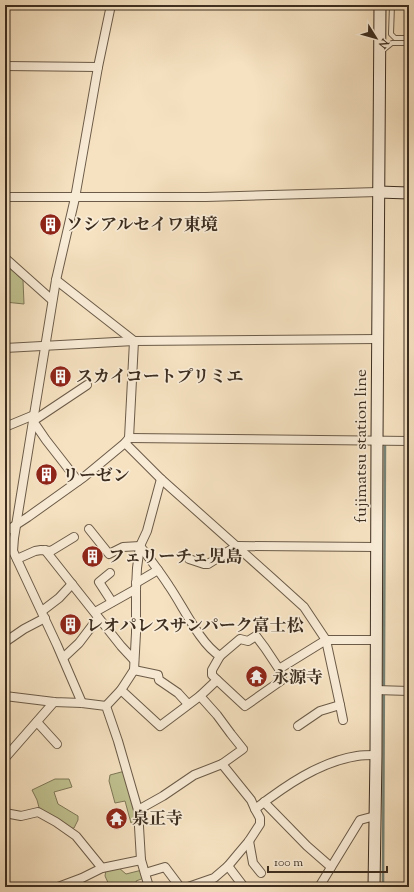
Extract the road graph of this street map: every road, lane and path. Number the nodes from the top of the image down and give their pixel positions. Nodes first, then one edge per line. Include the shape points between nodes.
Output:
1 (111, 5) edge
2 (380, 5) edge
3 (392, 5) edge
4 (408, 5) edge
5 (409, 12) edge
6 (409, 30) edge
7 (409, 38) edge
8 (409, 43) edge
9 (379, 53) junction
10 (409, 62) edge
11 (5, 66) edge
12 (98, 68) junction
13 (409, 68) edge
14 (409, 88) edge
15 (408, 106) edge
16 (408, 126) edge
17 (409, 144) edge
18 (378, 192) junction
19 (409, 193) edge
20 (5, 197) edge
21 (75, 198) junction
22 (5, 258) edge
23 (56, 280) junction
24 (52, 300) junction
25 (378, 340) junction
26 (134, 341) junction
27 (45, 346) junction
28 (5, 348) edge
29 (87, 385) dead end
30 (34, 418) junction
31 (5, 427) edge
32 (127, 441) junction
33 (377, 441) junction
34 (409, 441) edge
35 (161, 479) junction
36 (78, 481) junction
37 (16, 525) junction
38 (89, 529) dead end
39 (5, 532) edge
40 (74, 537) dead end
41 (140, 546) junction
42 (237, 546) junction
43 (376, 547) junction
44 (46, 550) junction
45 (17, 559) junction
46 (189, 559) dead end
47 (158, 570) junction
48 (110, 573) dead end
49 (72, 584) junction
50 (136, 586) junction
51 (112, 602) junction
52 (43, 614) junction
53 (97, 615) junction
54 (326, 640) junction
55 (376, 640) junction
56 (5, 642) edge
57 (220, 656) junction
58 (63, 658) junction
59 (134, 660) junction
60 (134, 670) junction
61 (279, 670) junction
62 (217, 680) junction
63 (121, 690) junction
64 (380, 690) junction
65 (409, 691) edge
66 (5, 696) edge
67 (200, 696) junction
68 (54, 702) junction
69 (82, 703) junction
70 (188, 704) junction
71 (340, 705) junction
72 (106, 706) junction
73 (343, 720) dead end
74 (37, 722) junction
75 (298, 726) dead end
76 (57, 744) dead end
77 (376, 755) junction
78 (5, 758) edge
79 (222, 764) junction
80 (264, 802) junction
81 (255, 809) junction
82 (138, 810) junction
83 (5, 813) edge
84 (375, 816) junction
85 (249, 841) junction
86 (141, 860) junction
87 (228, 866) junction
88 (331, 867) junction
89 (102, 868) junction
90 (145, 873) junction
91 (261, 873) dead end
92 (58, 887) edge
93 (149, 887) edge
94 (180, 887) edge
95 (188, 887) edge
96 (244, 887) edge
97 (319, 887) edge
98 (374, 887) edge

1 - 12 street
2 - 9 main road, fujimatsu station line
3 - 7 lane via 391,34 395,38
4 - 5 lane
5 - 6 lane
8 - 9 lane via 392,43
9 - 18 main road, fujimatsu station line
10 - 13 lane
11 - 12 street
12 - 21 street
13 - 14 lane
14 - 15 lane
15 - 16 lane
16 - 17 lane
18 - 19 main road
18 - 21 street
18 - 25 main road, fujimatsu station line
20 - 21 street
21 - 23 street
22 - 24 street
23 - 24 street
23 - 26 street
24 - 27 street
25 - 26 street
25 - 33 main road, fujimatsu station line
26 - 27 street
26 - 32 street
27 - 28 street
27 - 30 street
29 - 30 street
30 - 31 street
30 - 36 street via 46,440
30 - 37 street
32 - 33 street
32 - 35 street
32 - 36 street
33 - 34 street
33 - 43 main road, fujimatsu station line
35 - 41 street via 147,531
35 - 42 street
36 - 37 street
37 - 39 street
37 - 45 street via 13,551
38 - 41 street via 109,554 123,547
40 - 44 street via 51,551
41 - 47 street
41 - 50 street
42 - 43 street
42 - 46 street via 208,564
42 - 54 street via 304,607
43 - 55 main road, fujimatsu station line
44 - 45 street via 35,551
44 - 49 street
45 - 52 street
47 - 50 street
47 - 57 street via 201,636 213,652
48 - 51 street via 99,582
49 - 52 street
49 - 53 street
50 - 51 street
50 - 59 street
51 - 53 street
52 - 56 street
52 - 58 street
53 - 58 street via 79,643
53 - 59 street
54 - 55 street
54 - 61 street
54 - 71 street
55 - 64 main road, fujimatsu station line
57 - 61 street via 240,639 248,641 256,636
57 - 62 street via 212,670 212,675
58 - 69 street
59 - 60 street
60 - 63 street
60 - 70 street via 158,676 159,680 178,693
61 - 62 street via 282,680 245,706
62 - 67 street
63 - 70 street via 160,726
63 - 72 street
64 - 65 street
64 - 77 main road, fujimatsu station line
66 - 68 street
67 - 70 street
67 - 79 street via 243,749
68 - 69 street
68 - 74 street
69 - 72 street
71 - 73 street
71 - 75 street via 320,711
72 - 82 street
74 - 76 street
74 - 78 street
77 - 80 street via 356,756 332,763 300,778
77 - 84 main road, fujimatsu station line
79 - 81 street via 251,800
79 - 82 street via 194,775
80 - 81 street
80 - 88 street
81 - 85 street via 260,824
82 - 86 street
83 - 89 street via 21,816 38,812 56,822 76,836
84 - 88 street via 360,820
84 - 98 main road, fujimatsu station line
85 - 87 street
85 - 91 street via 253,863
86 - 89 street
86 - 90 street
87 - 95 street via 214,878
87 - 96 street
88 - 97 street
89 - 92 street
90 - 93 street
90 - 94 street via 165,867

